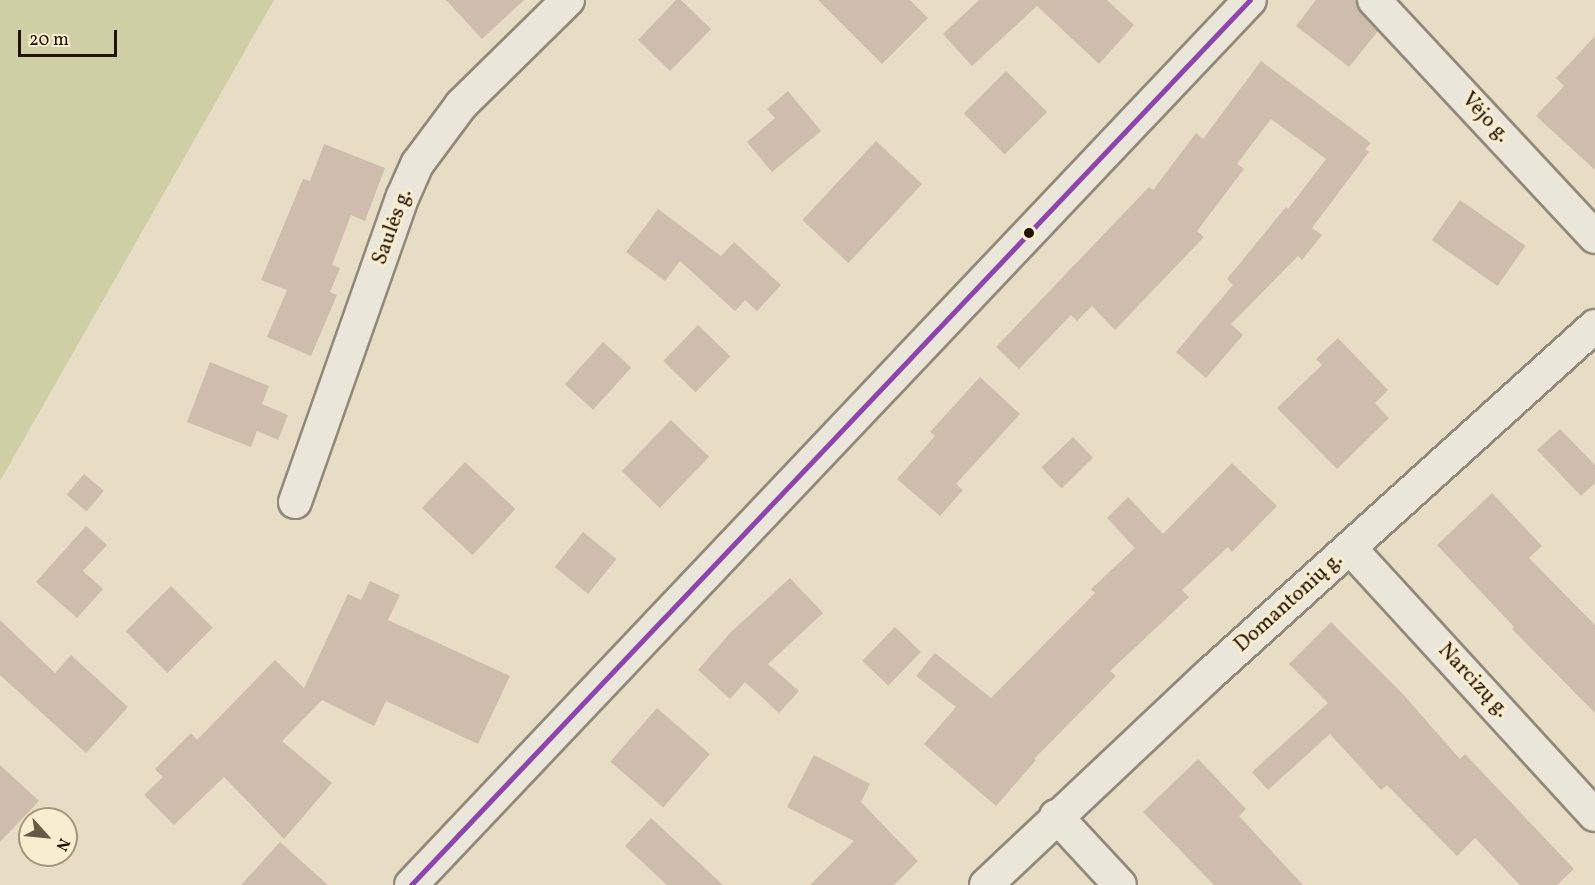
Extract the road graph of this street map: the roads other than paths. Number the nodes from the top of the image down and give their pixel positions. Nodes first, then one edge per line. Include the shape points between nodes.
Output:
1 (568, 0) edge
2 (1250, 0) edge
3 (1374, 0) edge
4 (1594, 234) edge
5 (1595, 326) edge
6 (295, 502) dead end
7 (1350, 548) junction
8 (1595, 815) edge
9 (1056, 816) junction
10 (411, 885) edge
11 (986, 885) edge
12 (1120, 885) edge

1 - 6 street, Saulės g. via 461,105 418,163
2 - 10 street
3 - 4 street, Vėjo g.
5 - 7 street, Domantonių g.
7 - 8 street, Narcizų g.
7 - 9 street, Domantonių g.
9 - 11 street, Domantonių g.
9 - 12 street

